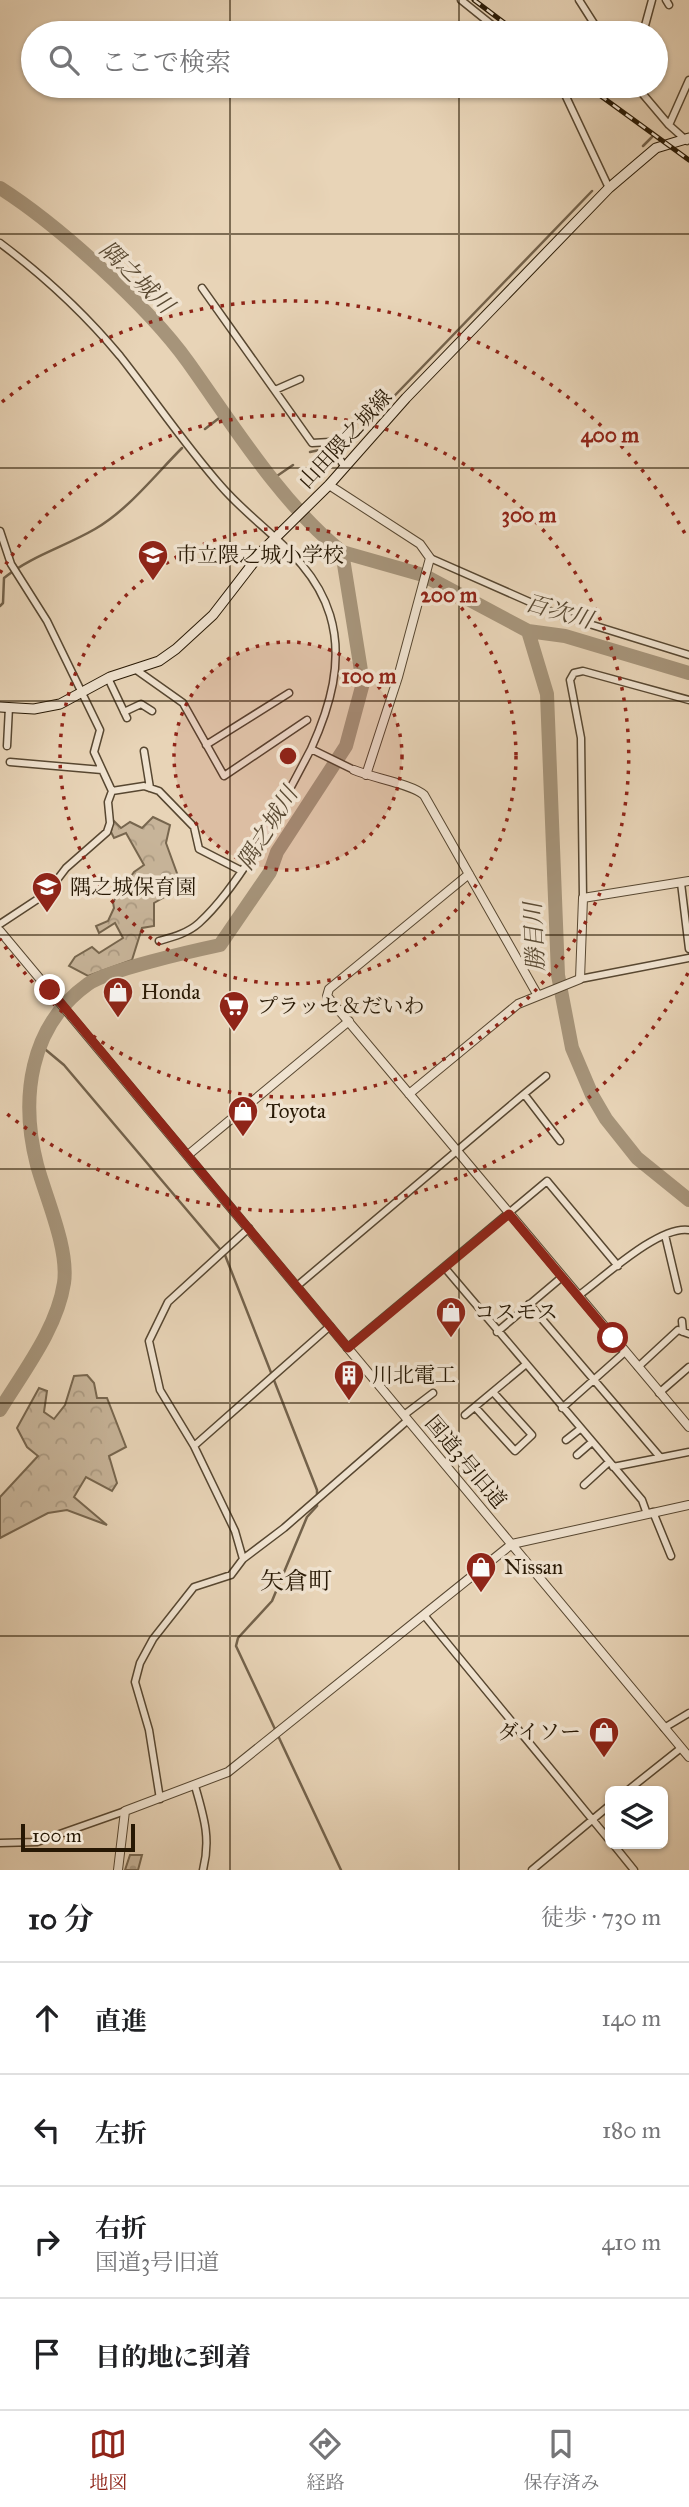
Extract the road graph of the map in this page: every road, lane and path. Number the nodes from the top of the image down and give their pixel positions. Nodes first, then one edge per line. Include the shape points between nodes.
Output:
1 (461, 0) edge
2 (579, 0) edge
3 (652, 0) edge
4 (487, 21) edge
5 (592, 21) edge
6 (646, 21) edge
7 (689, 80) edge
8 (567, 98) edge
9 (646, 98) edge
10 (669, 125) junction
11 (687, 140) edge
12 (609, 188) junction
13 (0, 243) edge
14 (202, 288) dead end
15 (300, 379) dead end
16 (275, 390) junction
17 (345, 468) junction
18 (326, 489) junction
19 (0, 531) edge
20 (278, 535) junction
21 (429, 560) junction
22 (0, 562) edge
23 (12, 564) junction
24 (689, 655) edge
25 (135, 669) junction
26 (108, 678) junction
27 (83, 693) junction
28 (289, 693) dead end
29 (689, 700) edge
30 (5, 707) edge
31 (152, 711) dead end
32 (307, 720) dead end
33 (206, 745) junction
34 (7, 746) dead end
35 (313, 750) junction
36 (144, 751) dead end
37 (154, 758) dead end
38 (10, 762) dead end
39 (146, 763) junction
40 (102, 770) junction
41 (354, 770) joint
42 (366, 775) junction
43 (150, 788) junction
44 (112, 791) junction
45 (240, 870) junction
46 (469, 874) junction
47 (685, 882) edge
48 (583, 898) junction
49 (0, 924) edge
50 (0, 931) edge
51 (159, 941) dead end
52 (689, 949) edge
53 (689, 958) edge
54 (578, 979) junction
55 (539, 993) junction
56 (349, 1021) junction
57 (546, 1076) dead end
58 (409, 1094) junction
59 (524, 1094) junction
60 (560, 1141) dead end
61 (457, 1152) junction
62 (188, 1155) junction
63 (509, 1214) junction
64 (249, 1228) junction
65 (689, 1230) edge
66 (665, 1235) junction
67 (618, 1266) junction
68 (445, 1268) junction
69 (562, 1277) junction
70 (297, 1286) junction
71 (678, 1290) dead end
72 (578, 1296) junction
73 (529, 1304) junction
74 (682, 1321) dead end
75 (330, 1326) junction
76 (496, 1332) junction
77 (686, 1333) edge
78 (348, 1348) junction
79 (625, 1352) junction
80 (525, 1365) junction
81 (638, 1367) junction
82 (689, 1367) edge
83 (594, 1380) junction
84 (493, 1392) junction
85 (433, 1393) dead end
86 (659, 1393) junction
87 (475, 1407) junction
88 (562, 1408) junction
89 (689, 1412) edge
90 (465, 1415) dead end
91 (406, 1418) junction
92 (682, 1419) junction
93 (689, 1427) edge
94 (580, 1429) junction
95 (566, 1440) dead end
96 (592, 1443) junction
97 (194, 1446) junction
98 (689, 1452) edge
99 (577, 1455) dead end
100 (660, 1457) junction
101 (611, 1465) junction
102 (584, 1485) dead end
103 (689, 1505) edge
104 (650, 1513) junction
105 (512, 1544) junction
106 (671, 1556) dead end
107 (243, 1559) junction
108 (424, 1615) junction
109 (689, 1713) edge
110 (664, 1728) junction
111 (681, 1748) junction
112 (689, 1757) edge
113 (195, 1786) junction
114 (633, 1786) edge
115 (160, 1799) junction
116 (605, 1809) edge
117 (125, 1811) junction
118 (593, 1820) junction
119 (605, 1835) edge
120 (0, 1843) edge
121 (617, 1849) edge
122 (118, 1870) edge
123 (203, 1870) edge
124 (531, 1870) edge
125 (634, 1870) edge

1 - 4 street
2 - 5 street
3 - 6 street
7 - 10 street
8 - 12 street
9 - 10 street
10 - 11 street
11 - 12 main road, 山田隈之城線 via 656,148
12 - 17 main road, 山田隈之城線
13 - 20 street via 59,291 118,354 222,487
14 - 16 street
15 - 16 street
16 - 17 street via 312,443 330,442
17 - 18 main road, 山田隈之城線
18 - 20 main road, 山田隈之城線
18 - 21 street via 420,544
19 - 23 street
20 - 25 main road, 山田隈之城線 via 213,615 159,661
20 - 35 street via 315,581 333,627 336,666
21 - 24 street via 557,614
21 - 42 street
22 - 23 street
23 - 27 street
25 - 26 main road, 山田隈之城線
25 - 33 street via 183,703
26 - 27 main road, 山田隈之城線
26 - 31 street via 126,715 141,704
27 - 30 main road, 山田隈之城線 via 45,709
27 - 40 street via 100,730 94,752
28 - 33 street
29 - 48 street via 583,671 570,680 581,738
30 - 34 street
32 - 33 street via 225,775
35 - 41 street
35 - 45 street
36 - 39 street
37 - 39 street
38 - 40 street
39 - 43 street
40 - 44 street
41 - 42 street
42 - 46 street via 418,789
43 - 44 street
43 - 45 street via 187,817 200,849
44 - 49 street via 107,832 66,868 47,893
45 - 51 street via 198,924
46 - 55 street
46 - 56 street via 329,989 327,996
47 - 48 street
47 - 52 street
48 - 54 street
50 - 62 street, 国道3号旧道
53 - 54 street
54 - 55 street
55 - 58 street via 517,1004
56 - 58 street
56 - 62 street
57 - 59 street
58 - 61 street
59 - 60 street
59 - 61 street
61 - 63 street
61 - 70 street
62 - 64 street, 国道3号旧道
63 - 67 street via 547,1181
63 - 68 street
63 - 69 street
64 - 70 street, 国道3号旧道
64 - 97 street via 168,1302 149,1341 160,1390
65 - 66 street via 677,1228
66 - 67 street
66 - 71 street
67 - 72 street
68 - 76 street
68 - 78 street
69 - 72 street
69 - 73 street
70 - 75 street, 国道3号旧道
72 - 79 street
73 - 76 street
73 - 83 street
74 - 77 street
75 - 78 street, 国道3号旧道
75 - 97 street
76 - 80 street
77 - 81 street via 678,1330
78 - 91 street, 国道3号旧道
79 - 81 street
79 - 83 street
80 - 84 street
80 - 88 street
81 - 86 street
82 - 86 street
83 - 88 street
83 - 100 street
84 - 87 street
84 - 87 street via 532,1435 515,1451
85 - 91 street
86 - 92 street
87 - 90 street
88 - 94 street
89 - 92 street
91 - 105 street, 国道3号旧道
91 - 107 street
92 - 93 street
94 - 95 street
94 - 96 street
96 - 99 street
96 - 101 street
97 - 107 street via 235,1531
98 - 100 street
100 - 101 street
101 - 102 street
101 - 104 street
103 - 104 street
104 - 105 street
104 - 106 street
105 - 108 street
105 - 110 street, 国道3号旧道
107 - 115 street via 231,1575 188,1592 153,1639 136,1672 136,1694 149,1730
108 - 113 street via 278,1735 228,1772
108 - 118 street
109 - 110 street
110 - 111 street, 国道3号旧道
111 - 112 street, 国道3号旧道
111 - 114 street
113 - 115 street
113 - 123 street via 207,1828
115 - 117 street
116 - 118 street
117 - 120 street via 37,1842
117 - 122 street
118 - 119 street
118 - 124 street
121 - 125 street

